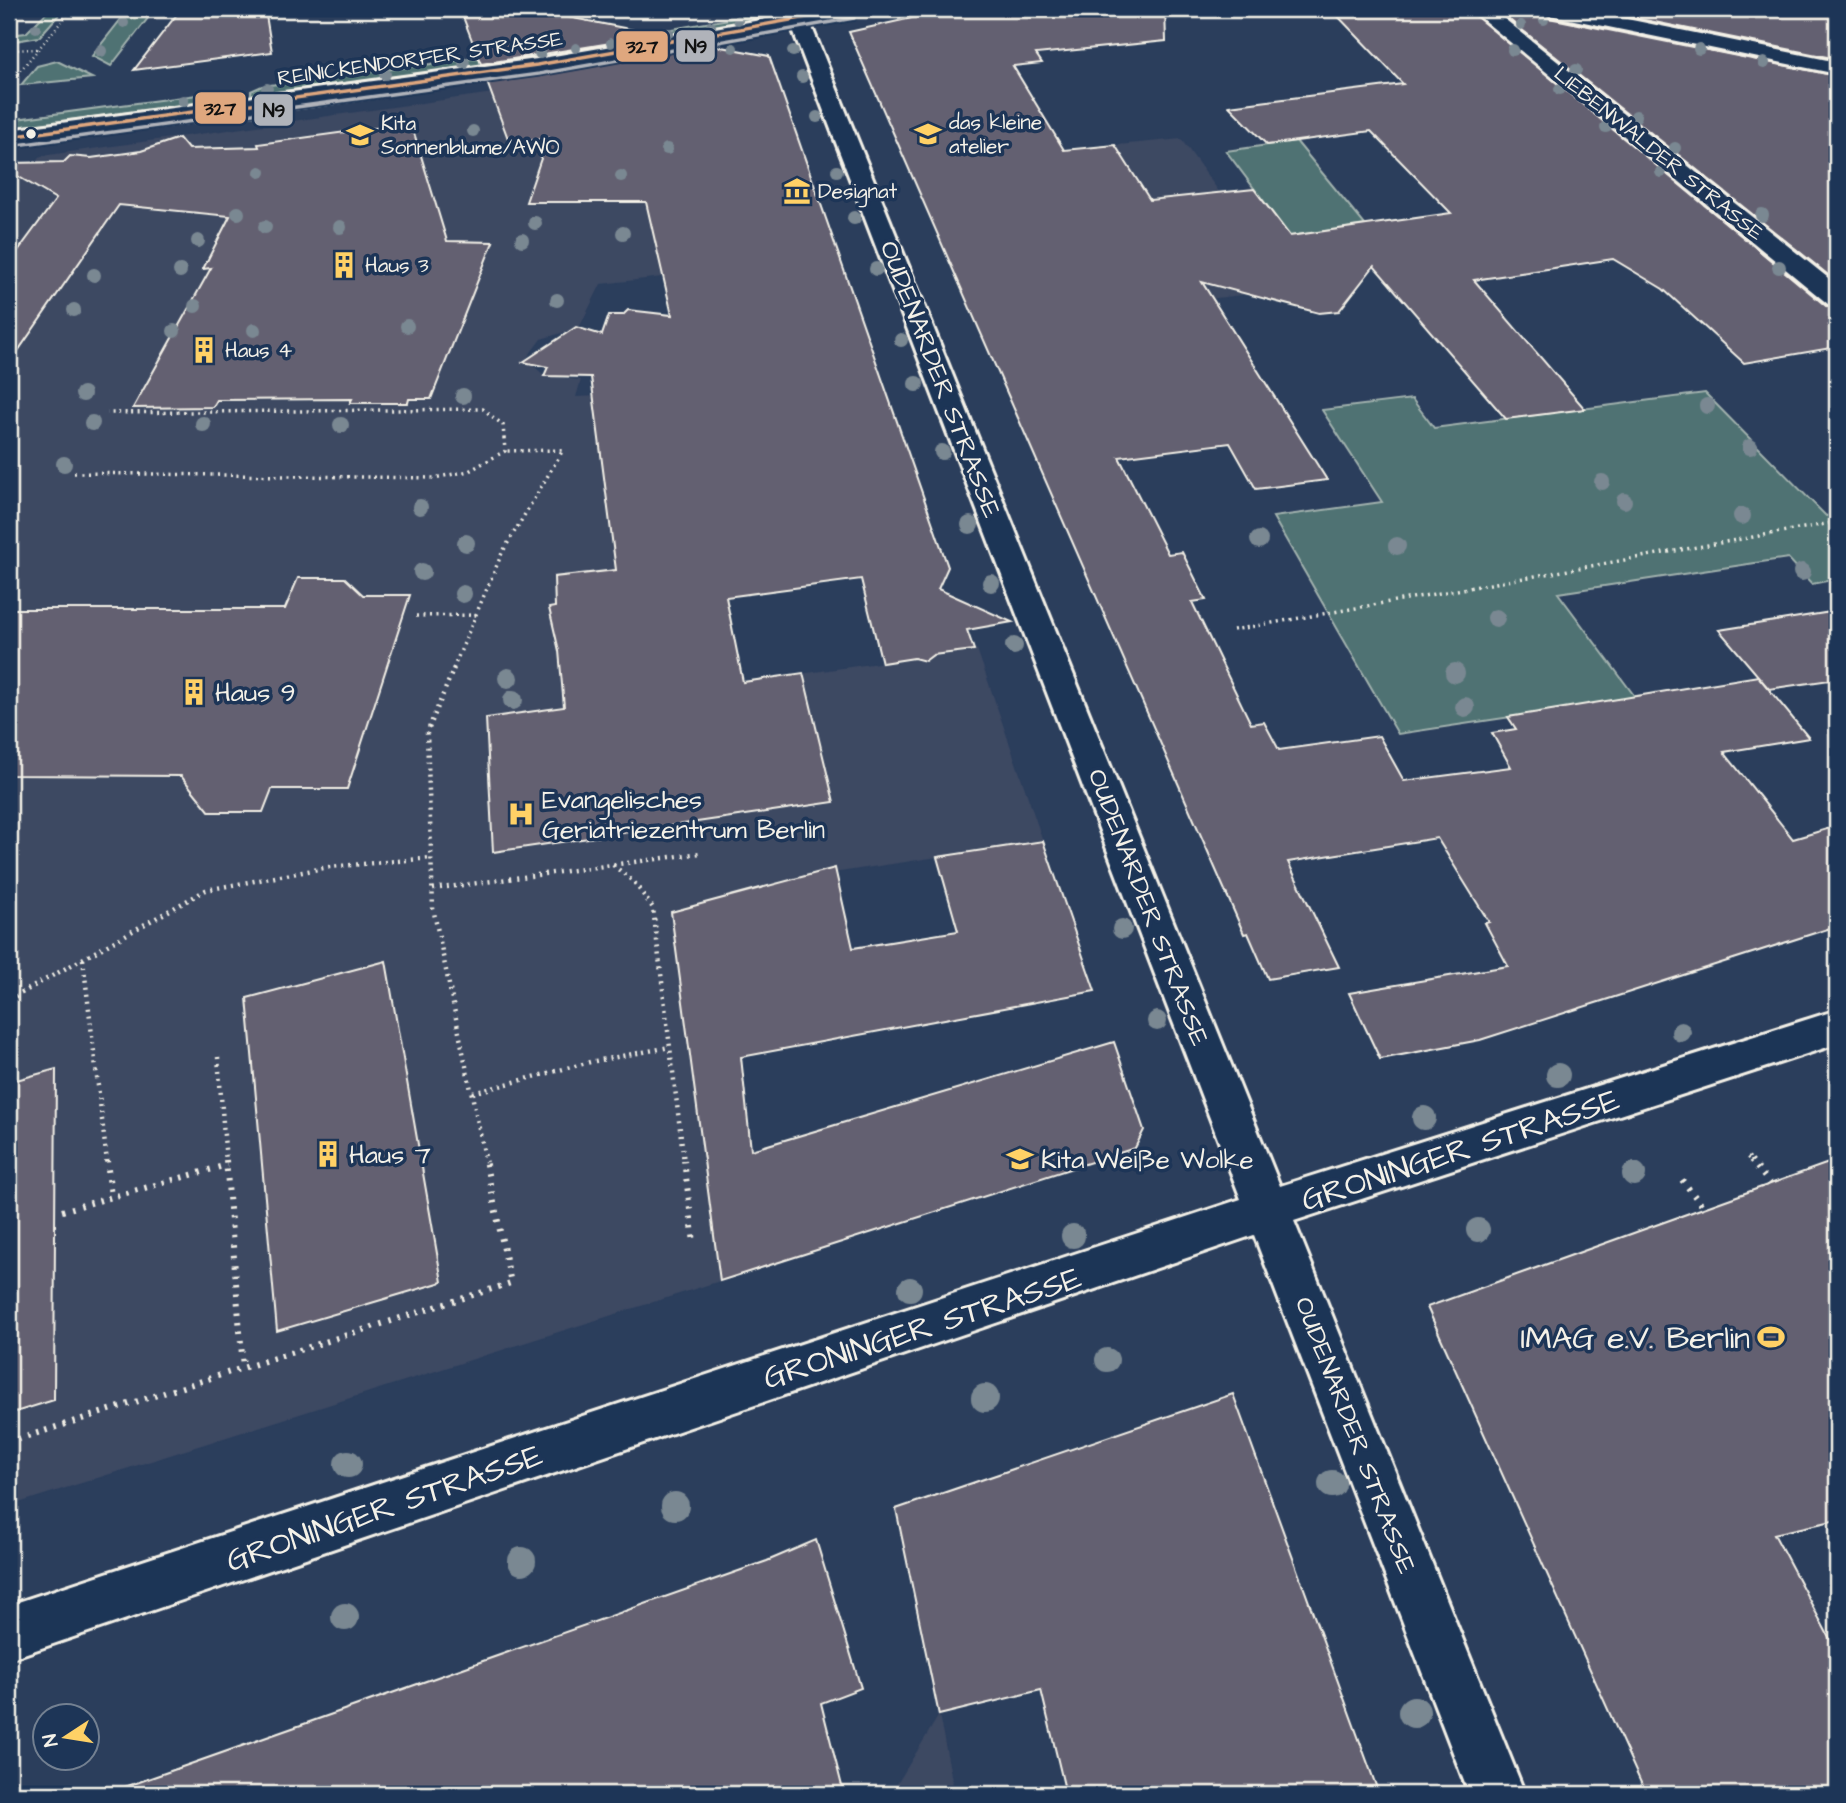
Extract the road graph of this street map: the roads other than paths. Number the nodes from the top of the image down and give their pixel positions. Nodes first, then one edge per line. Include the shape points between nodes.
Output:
1 (738, 9) edge
2 (852, 9) edge
3 (1480, 9) edge
4 (1550, 9) edge
5 (794, 14) edge
6 (1613, 21) junction
7 (1577, 35) dead end
8 (568, 38) dead end
9 (1557, 42) dead end
10 (1532, 51) junction
11 (1837, 68) edge
12 (225, 83) dead end
13 (228, 107) junction
14 (9, 137) edge
15 (1837, 298) edge
16 (1837, 1027) edge
17 (1268, 1211) junction
18 (9, 1632) edge
19 (1497, 1794) edge

1 - 8 street, REINICKENDORFER STRASSE
2 - 5 street, REINICKENDORFER STRASSE
3 - 10 street, LIEBENWALDER STRASSE
4 - 6 street
5 - 13 street, REINICKENDORFER STRASSE via 583,59
5 - 17 street, OUDENARDER STRASSE
6 - 7 street
6 - 11 street
9 - 10 street
10 - 15 street, LIEBENWALDER STRASSE
12 - 13 street
13 - 14 street, REINICKENDORFER STRASSE
16 - 17 street, GRONINGER STRASSE
17 - 18 street, GRONINGER STRASSE
17 - 19 street, OUDENARDER STRASSE

